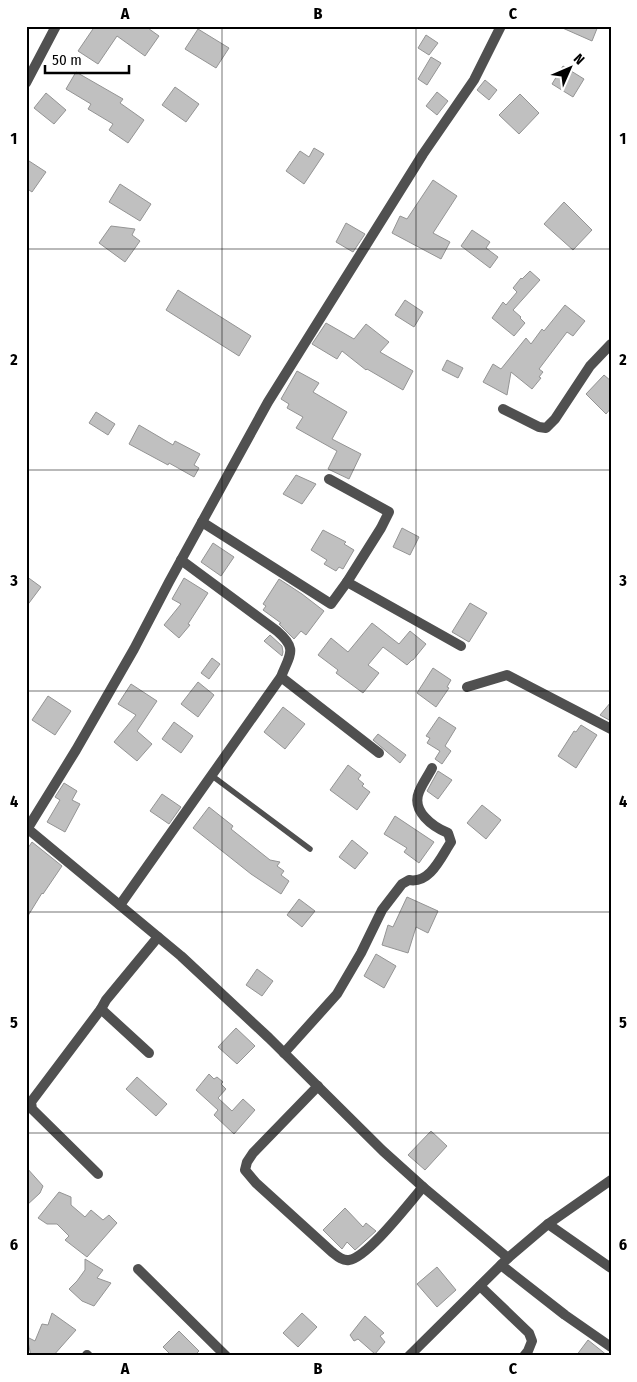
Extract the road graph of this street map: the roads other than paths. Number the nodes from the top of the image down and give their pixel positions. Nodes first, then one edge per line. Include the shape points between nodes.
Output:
1 (56, 26) edge
2 (501, 26) edge
3 (27, 80) edge
4 (611, 344) edge
5 (503, 409) dead end
6 (329, 479) dead end
7 (202, 522) junction
8 (181, 560) junction
9 (347, 582) junction
10 (461, 646) dead end
11 (281, 677) junction
12 (467, 687) dead end
13 (611, 729) edge
14 (378, 754) dead end
15 (432, 768) dead end
16 (212, 775) junction
17 (27, 830) edge
18 (310, 849) dead end
19 (120, 905) junction
20 (158, 937) junction
21 (101, 1010) junction
22 (149, 1053) dead end
23 (284, 1053) junction
24 (318, 1086) junction
25 (98, 1174) dead end
26 (611, 1180) edge
27 (423, 1187) junction
28 (548, 1224) junction
29 (505, 1261) junction
30 (611, 1268) edge
31 (138, 1269) dead end
32 (480, 1286) junction
33 (611, 1347) edge
34 (226, 1356) edge
35 (409, 1356) edge
36 (524, 1356) edge

1 - 3 street
2 - 7 street via 474,80 423,154 268,402
4 - 5 street via 590,366 546,428
6 - 9 street via 389,512
7 - 8 street
7 - 9 street via 331,604
8 - 11 street via 289,641 291,651
8 - 17 street via 130,656
9 - 10 street
11 - 14 street
11 - 16 street
12 - 13 street via 507,675
15 - 23 street via 418,794 418,805 424,817 448,833 451,842 428,876 402,884 382,910 337,994
16 - 18 lane
16 - 19 street
17 - 19 street
19 - 20 street
20 - 21 street
20 - 23 street
21 - 22 street
21 - 25 street via 31,1102 32,1109
23 - 24 street
24 - 27 street
24 - 27 street via 247,1162 245,1170 256,1183 344,1260 358,1256 381,1236
26 - 28 street
27 - 29 street
28 - 29 street
28 - 30 street
29 - 32 street
29 - 33 street via 565,1315
31 - 34 street
32 - 35 street
32 - 36 street via 528,1333 532,1341

